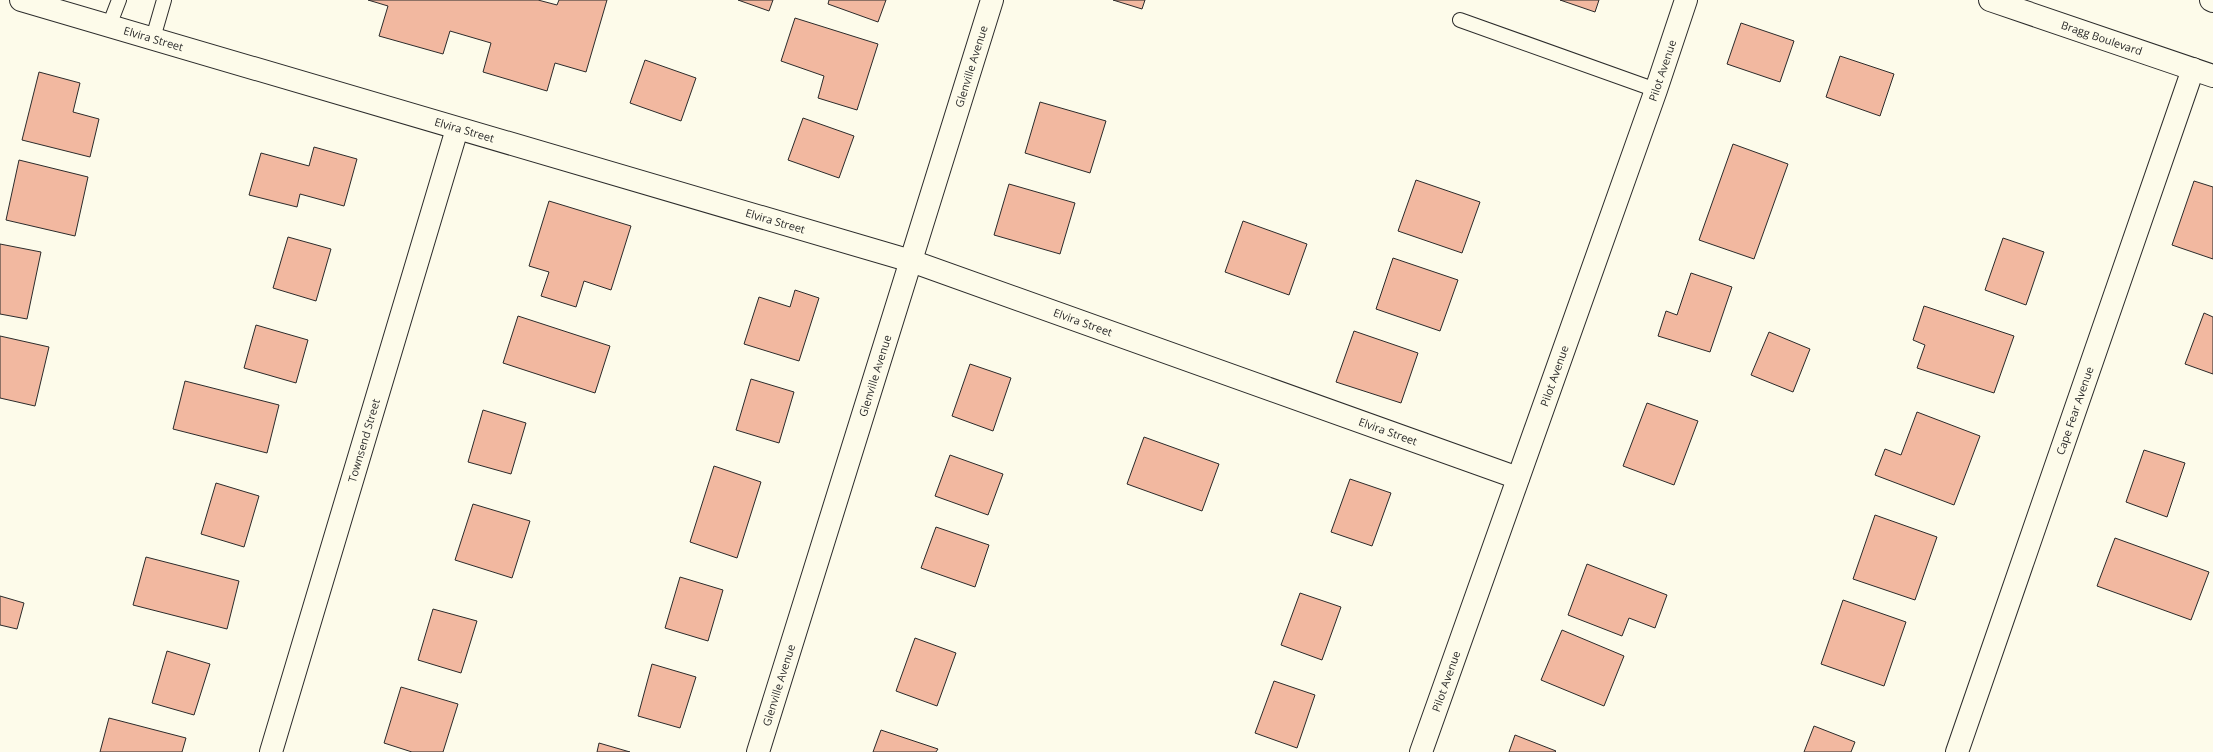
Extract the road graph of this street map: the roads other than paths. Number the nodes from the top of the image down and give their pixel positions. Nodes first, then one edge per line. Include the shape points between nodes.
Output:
1 (21, 0) edge
2 (119, 0) edge
3 (164, 0) edge
4 (992, 0) edge
5 (1686, 0) edge
6 (1990, 0) edge
7 (1460, 20) dead end
8 (109, 26) junction
9 (153, 38) junction
10 (2193, 69) junction
11 (2213, 76) edge
12 (1656, 90) junction
13 (458, 129) junction
14 (910, 261) junction
15 (1518, 478) junction
16 (270, 752) edge
17 (758, 752) edge
18 (1421, 752) edge
19 (1957, 752) edge

1 - 8 street, Elvira Street
2 - 8 lane
3 - 9 lane
4 - 14 street, Glenville Avenue
5 - 12 street, Pilot Avenue
6 - 10 street, Bragg Boulevard
7 - 12 lane
8 - 9 street, Elvira Street
9 - 13 street, Elvira Street
10 - 11 street, Bragg Boulevard
10 - 19 street, Cape Fear Avenue
12 - 15 street, Pilot Avenue
13 - 14 street, Elvira Street
13 - 16 street, Townsend Street
14 - 15 street, Elvira Street
14 - 17 street, Glenville Avenue
15 - 18 street, Pilot Avenue

